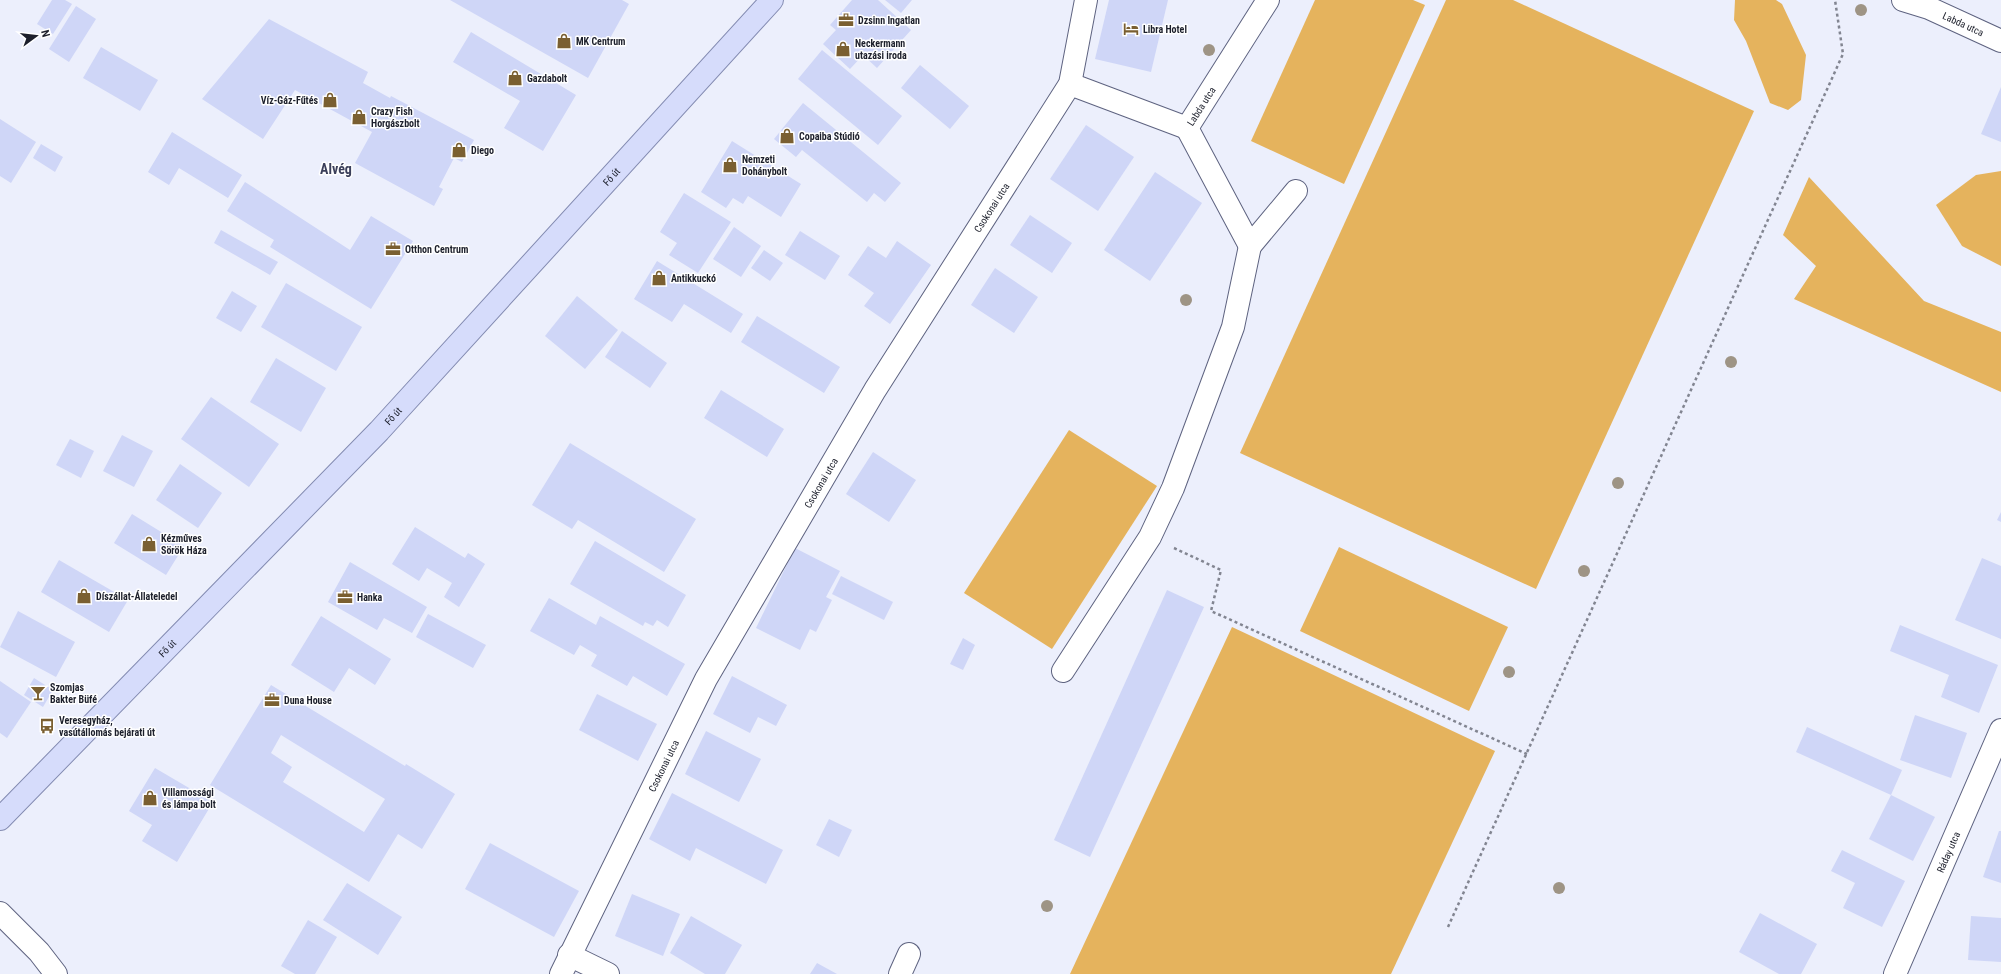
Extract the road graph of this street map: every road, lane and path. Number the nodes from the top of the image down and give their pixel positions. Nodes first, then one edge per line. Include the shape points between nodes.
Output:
1 (772, 0) edge
2 (1086, 0) edge
3 (1268, 0) edge
4 (1835, 0) edge
5 (1903, 0) edge
6 (2001, 41) edge
7 (1070, 84) junction
8 (1187, 128) junction
9 (1296, 191) dead end
10 (1250, 246) junction
11 (1150, 537) junction
12 (1062, 671) dead end
13 (2001, 730) edge
14 (1527, 754) junction
15 (0, 819) edge
16 (0, 913) edge
17 (1448, 927) dead end
18 (909, 954) dead end
19 (565, 965) edge
20 (56, 974) edge
21 (608, 974) edge
22 (900, 974) edge
23 (1895, 974) edge

1 - 15 main road, Fő út via 379,431
2 - 7 street, Csokonai utca
3 - 8 street, Labda utca
4 - 14 path via 1843,54
5 - 6 street, Labda utca via 1929,8
7 - 8 street, Labda utca
7 - 19 street, Csokonai utca via 875,390 706,679
8 - 10 street
9 - 10 street
10 - 11 street via 1234,326 1173,488
11 - 12 street
11 - 14 path via 1221,570 1211,611
13 - 23 street, Ráday utca
14 - 17 path
16 - 20 street via 39,952
18 - 22 street
19 - 21 street

